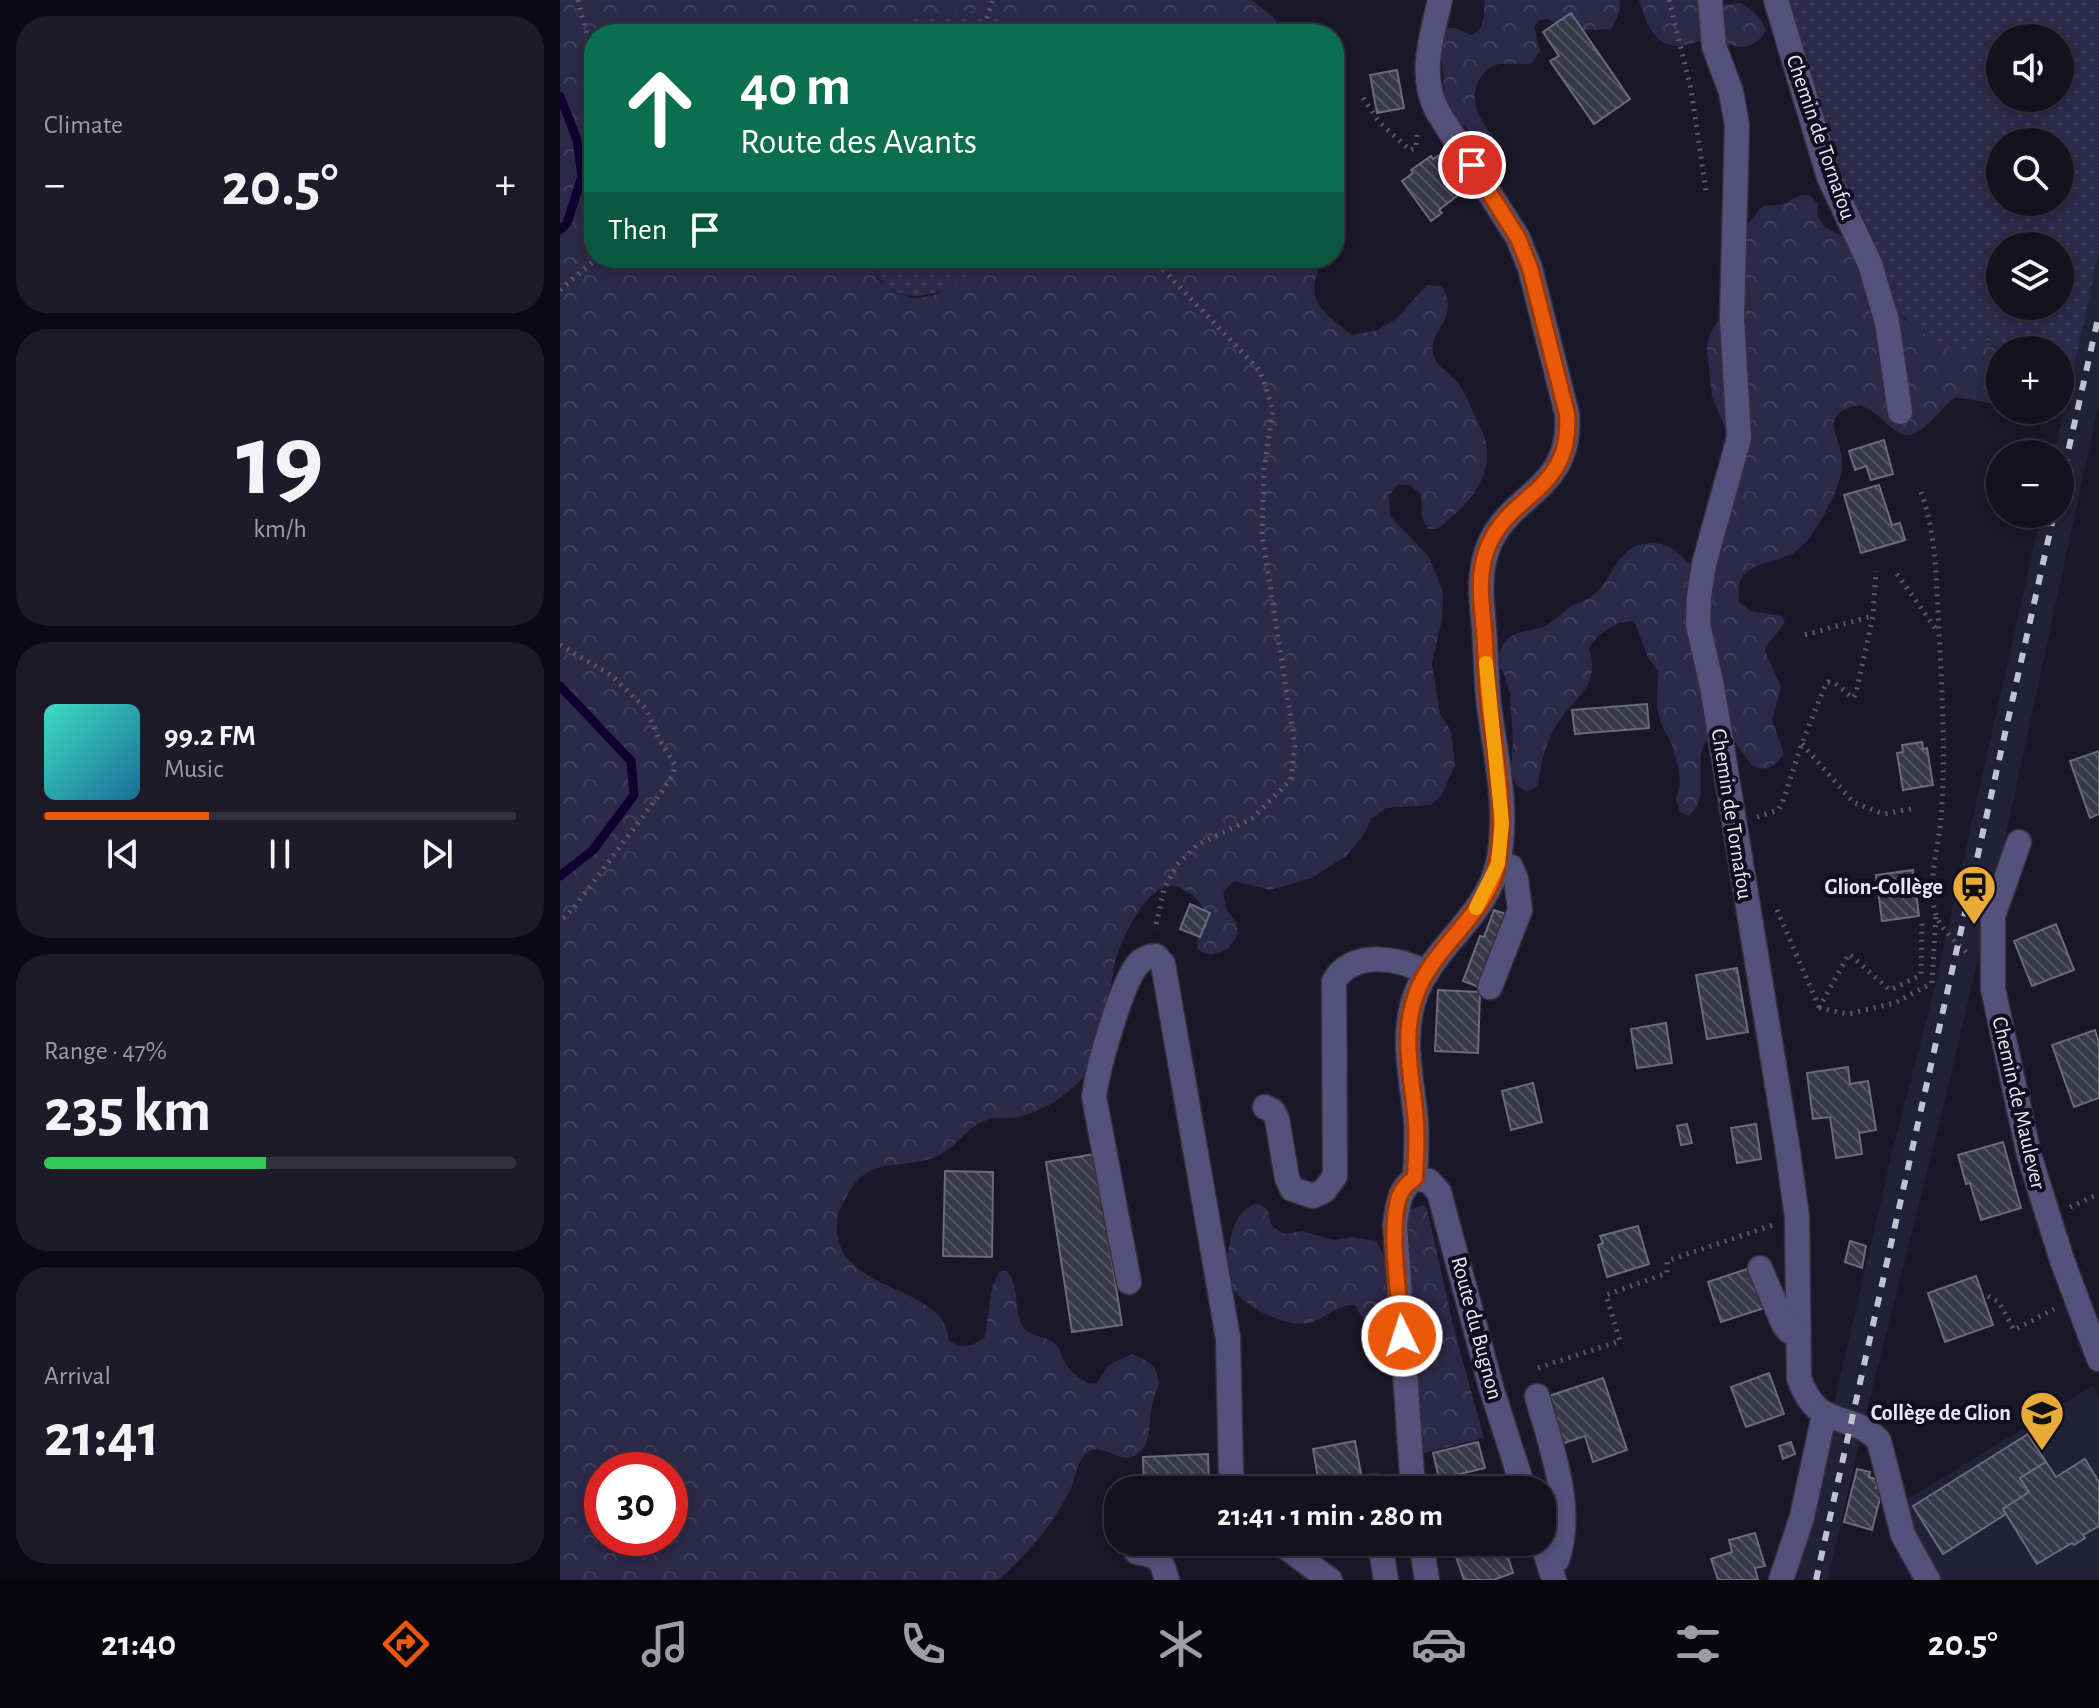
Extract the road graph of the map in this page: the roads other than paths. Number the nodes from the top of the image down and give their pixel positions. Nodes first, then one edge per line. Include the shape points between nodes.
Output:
1 (1440, 0) edge
2 (1710, 0) edge
3 (1776, 0) edge
4 (1900, 412) dead end
5 (2019, 842) dead end
6 (1498, 864) junction
7 (1427, 973) junction
8 (1490, 987) dead end
9 (1265, 1107) dead end
10 (1415, 1178) junction
11 (1760, 1268) dead end
12 (1129, 1282) dead end
13 (1798, 1334) junction
14 (2099, 1359) edge
15 (1537, 1396) dead end
16 (1824, 1415) junction
17 (1232, 1476) edge
18 (1412, 1476) edge
19 (1520, 1476) edge
20 (1156, 1556) edge
21 (1298, 1556) edge
22 (1382, 1556) edge
23 (1423, 1556) edge
24 (1548, 1562) edge
25 (1167, 1580) edge
26 (1330, 1580) edge
27 (1386, 1580) edge
28 (1427, 1580) edge
29 (1781, 1580) edge
30 (1928, 1580) edge

1 - 6 street via 1427,65 1432,100 1518,238 1530,268 1569,437 1552,475 1493,536 1479,585 1499,773
2 - 13 street, Chemin de Tornafou via 1714,46 1737,125 1732,319 1739,438 1704,564 1698,625 1787,1145 1797,1217
3 - 4 street, Chemin de Tornafou via 1829,177 1870,264 1887,322
5 - 14 street, Chemin de Maulever via 1993,916 1993,989 2029,1155
6 - 7 street via 1474,911
6 - 8 street via 1511,867 1520,910
7 - 9 street via 1392,959 1361,961 1340,971 1334,981 1335,1176 1324,1191 1313,1196 1292,1189 1277,1119
7 - 10 street via 1412,1005 1407,1043 1416,1114
10 - 18 street via 1399,1198 1395,1225
10 - 19 street, Route du Bugnon via 1429,1181 1439,1192
11 - 13 street via 1784,1325
12 - 17 street via 1094,1097 1097,1068 1129,979 1137,964 1156,956 1163,964 1228,1338
13 - 16 street, Chemin de Tornafou via 1799,1378 1809,1400
15 - 24 street via 1563,1502 1560,1552 1557,1560
16 - 29 street via 1802,1517
16 - 30 street via 1868,1431 1879,1441 1903,1535
20 - 25 street
21 - 26 street
22 - 27 street
23 - 28 street

